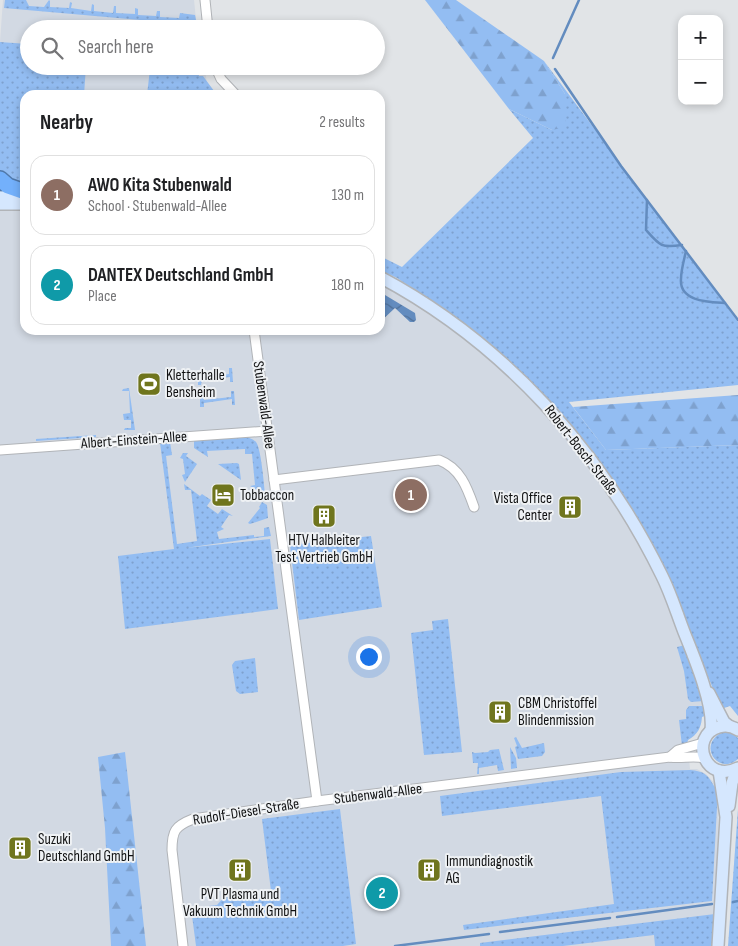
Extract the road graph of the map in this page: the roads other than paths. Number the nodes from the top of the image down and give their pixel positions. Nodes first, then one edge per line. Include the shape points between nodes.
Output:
1 (205, 0) edge
2 (207, 20) edge
3 (219, 75) edge
4 (231, 90) edge
5 (0, 180) edge
6 (20, 192) edge
7 (20, 195) edge
8 (0, 197) edge
9 (0, 204) edge
10 (20, 204) edge
11 (385, 280) edge
12 (255, 335) edge
13 (268, 431) junction
14 (0, 450) edge
15 (274, 480) junction
16 (474, 507) dead end
17 (704, 686) junction
18 (733, 728) edge
19 (711, 730) junction
20 (703, 744) junction
21 (670, 756) junction
22 (704, 758) junction
23 (738, 768) edge
24 (719, 771) junction
25 (317, 801) junction
26 (726, 817) junction
27 (184, 946) edge
28 (718, 946) edge

1 - 2 street
3 - 4 street
5 - 6 highway
7 - 8 street
9 - 10 street
11 - 17 street, Robert-Bosch-Straße via 428,305 482,346 533,391 582,447 622,502 659,569
12 - 13 street, Stubenwald-Allee
13 - 14 street, Albert-Einstein-Allee
13 - 15 street, Stubenwald-Allee
15 - 16 street via 439,460 449,464 465,481
15 - 25 street, Stubenwald-Allee
17 - 18 street, Robert-Bosch-Straße via 724,722
17 - 19 street, Robert-Bosch-Straße
18 - 19 street, Robert-Bosch-Straße via 723,726
19 - 20 street
20 - 21 street, Stubenwald-Allee via 678,750
20 - 22 street
21 - 22 street, Stubenwald-Allee
21 - 25 street, Stubenwald-Allee
22 - 24 street
23 - 24 street
23 - 26 street
24 - 26 street
25 - 27 street, Rudolf-Diesel-Straße via 192,819 175,829 172,850
26 - 28 street

